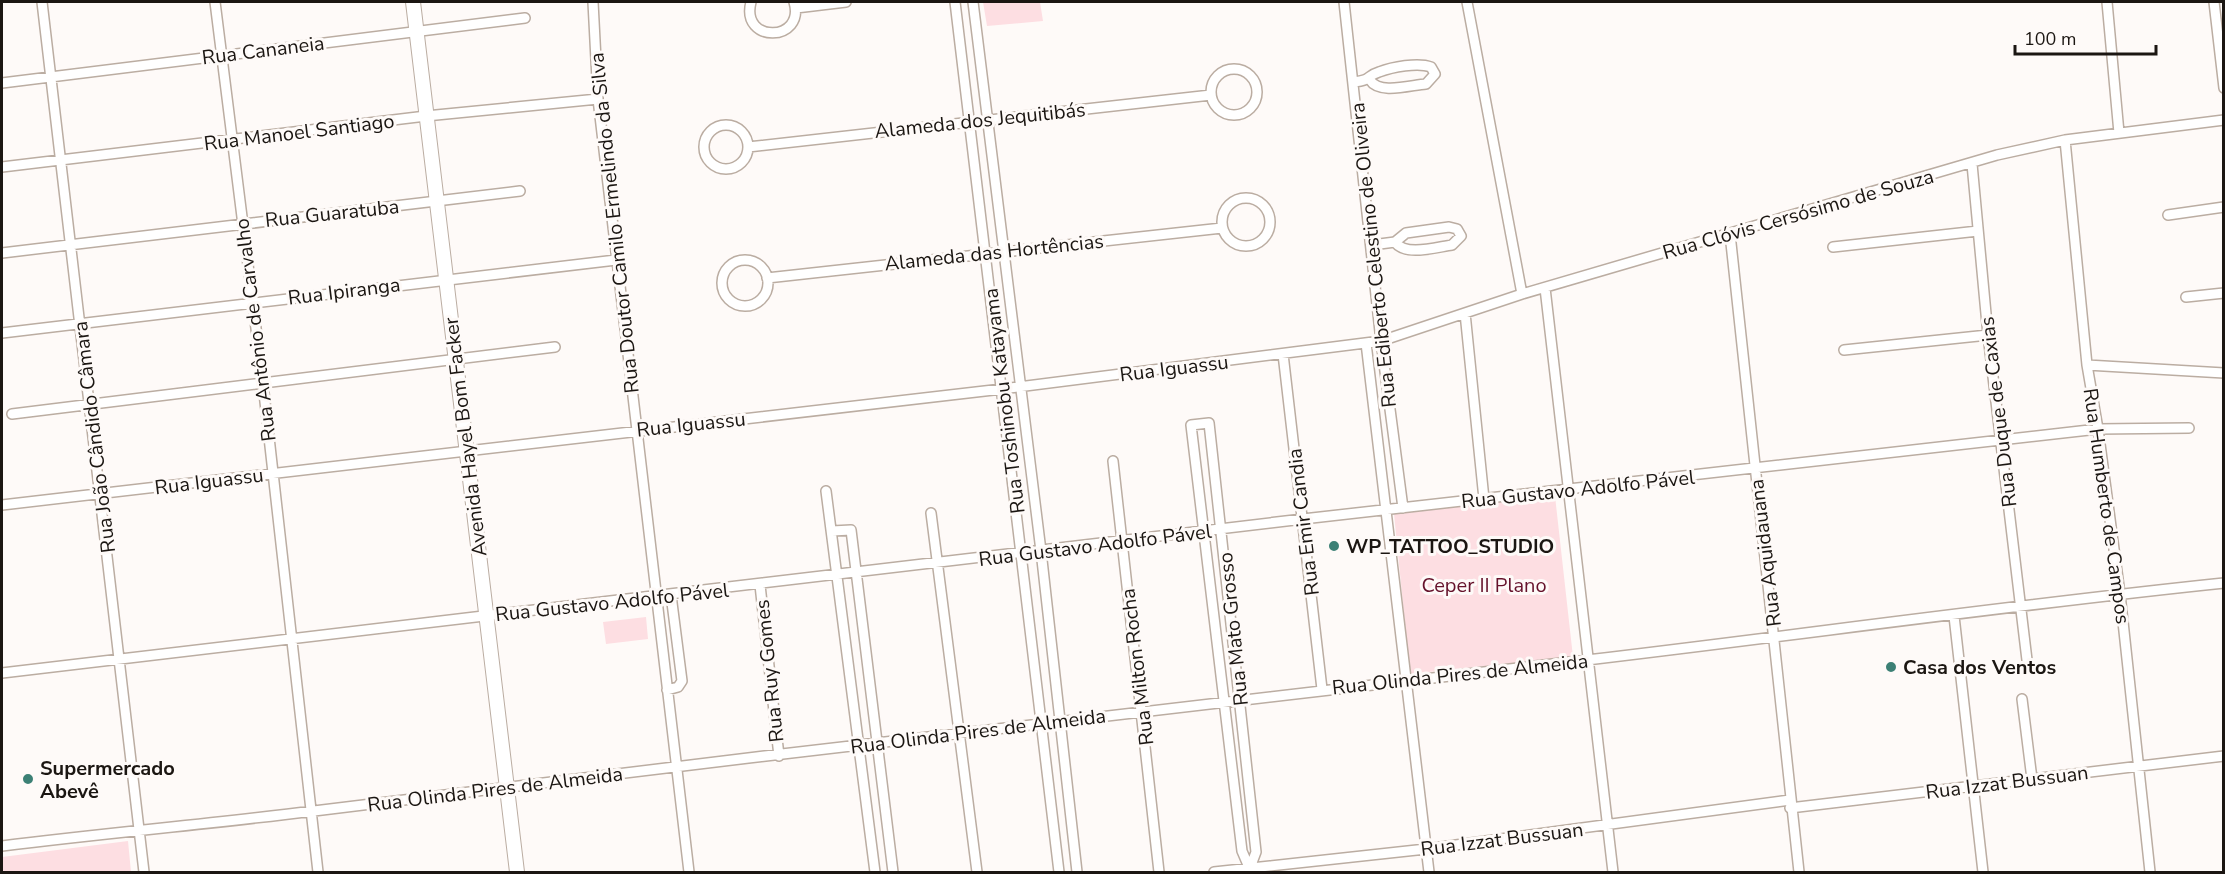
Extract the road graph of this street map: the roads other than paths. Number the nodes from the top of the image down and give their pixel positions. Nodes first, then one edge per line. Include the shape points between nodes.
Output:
1 (42, 2) edge
2 (215, 2) edge
3 (413, 2) edge
4 (593, 2) edge
5 (751, 2) edge
6 (846, 2) edge
7 (955, 2) edge
8 (973, 2) edge
9 (1344, 2) edge
10 (1467, 2) edge
11 (2108, 2) edge
12 (2214, 2) edge
13 (795, 4) edge
14 (525, 18) dead end
15 (416, 32) junction
16 (222, 55) junction
17 (51, 77) junction
18 (1370, 80) junction
19 (1354, 82) junction
20 (2, 83) edge
21 (2223, 88) edge
22 (1211, 95) junction
23 (598, 99) junction
24 (426, 116) junction
25 (987, 119) junction
26 (2223, 120) edge
27 (970, 121) junction
28 (2119, 133) junction
29 (2064, 140) junction
30 (233, 141) junction
31 (748, 147) junction
32 (62, 160) junction
33 (1972, 164) junction
34 (2, 167) edge
35 (520, 191) dead end
36 (439, 201) junction
37 (2223, 207) edge
38 (2168, 215) dead end
39 (243, 223) junction
40 (1222, 228) junction
41 (1977, 231) junction
42 (1730, 234) junction
43 (1395, 242) junction
44 (73, 244) junction
45 (1372, 244) junction
46 (1833, 247) dead end
47 (1003, 250) junction
48 (986, 252) junction
49 (2, 253) edge
50 (616, 260) junction
51 (767, 278) junction
52 (447, 279) junction
53 (1545, 288) junction
54 (2223, 293) edge
55 (1522, 294) junction
56 (2186, 297) dead end
57 (253, 303) junction
58 (1465, 313) junction
59 (80, 323) junction
60 (2, 333) edge
61 (1988, 334) junction
62 (1381, 341) junction
63 (1366, 343) junction
64 (555, 346) dead end
65 (1844, 350) dead end
66 (1283, 354) junction
67 (455, 358) junction
68 (2086, 365) junction
69 (2223, 373) edge
70 (263, 384) junction
71 (1020, 387) junction
72 (1002, 389) junction
73 (90, 404) junction
74 (12, 414) dead end
75 (2189, 428) dead end
76 (2098, 429) junction
77 (636, 431) junction
78 (2002, 440) junction
79 (467, 449) junction
80 (1113, 461) dead end
81 (1756, 469) junction
82 (1030, 470) junction
83 (1012, 472) junction
84 (272, 473) junction
85 (1568, 490) junction
86 (826, 491) dead end
87 (101, 494) junction
88 (1484, 499) junction
89 (2, 504) edge
90 (1402, 508) junction
91 (1386, 510) junction
92 (931, 513) dead end
93 (1303, 519) junction
94 (1222, 529) junction
95 (832, 531) junction
96 (1204, 531) junction
97 (1122, 541) junction
98 (1041, 552) junction
99 (1022, 554) junction
100 (938, 564) junction
101 (857, 572) junction
102 (838, 574) junction
103 (2223, 583) edge
104 (760, 585) junction
105 (2120, 594) junction
106 (671, 595) junction
107 (655, 596) junction
108 (2021, 606) junction
109 (486, 615) junction
110 (1954, 616) junction
111 (1775, 637) junction
112 (291, 638) junction
113 (120, 658) junction
114 (1589, 660) junction
115 (2027, 660) dead end
116 (2, 673) edge
117 (1407, 680) junction
118 (1322, 689) junction
119 (667, 690) junction
120 (1241, 698) junction
121 (2022, 699) dead end
122 (1223, 700) junction
123 (1142, 711) junction
124 (1060, 720) junction
125 (1042, 723) junction
126 (961, 734) junction
127 (876, 745) junction
128 (860, 747) junction
129 (779, 756) junction
130 (2223, 756) edge
131 (2138, 766) junction
132 (678, 768) junction
133 (2032, 779) junction
134 (506, 785) junction
135 (1975, 786) junction
136 (1790, 804) junction
137 (310, 812) junction
138 (1607, 826) junction
139 (139, 829) junction
140 (2, 846) edge
141 (1426, 849) junction
142 (1250, 870) edge
143 (144, 873) edge
144 (318, 873) edge
145 (517, 873) edge
146 (689, 873) edge
147 (875, 873) edge
148 (893, 873) edge
149 (977, 873) edge
150 (1059, 873) edge
151 (1077, 873) edge
152 (1159, 873) edge
153 (1214, 873) edge
154 (1429, 873) edge
155 (1613, 873) edge
156 (1799, 873) edge
157 (1983, 873) edge
158 (2150, 873) edge

1 - 17 street, Rua João Cândido Câmara
2 - 16 street, Rua Antônio de Carvalho
3 - 15 street, Avenida Hayel Bom Facker
4 - 23 street, Rua Doutor Camilo Ermelindo da Silva
5 - 13 street via 751,18 766,33 788,28 795,15
6 - 13 street
7 - 27 street, Rua Toshinobu Katayama
8 - 25 street, Rua Toshinobu Katayama
9 - 19 street, Rua Ediberto Celestino de Oliveira
10 - 55 street
11 - 28 street
12 - 21 street
14 - 15 street, Rua Cananeia
15 - 16 street, Rua Cananeia
15 - 24 street, Avenida Hayel Bom Facker
16 - 17 street, Rua Cananeia
16 - 30 street, Rua Antônio de Carvalho
17 - 20 street, Rua Cananeia
17 - 32 street, Rua João Cândido Câmara
18 - 18 street via 1381,88 1426,84 1435,74 1431,67 1423,65 1381,71
18 - 19 street
19 - 45 street, Rua Ediberto Celestino de Oliveira
22 - 22 street via 1213,103 1224,113 1240,114 1252,106 1257,91 1251,78 1232,70 1214,81
22 - 25 street, Alameda dos Jequitibás
23 - 24 street, Rua Manoel Santiago
23 - 50 street, Rua Doutor Camilo Ermelindo da Silva
24 - 30 street, Rua Manoel Santiago
24 - 36 street, Avenida Hayel Bom Facker
25 - 27 street, Alameda dos Jequitibás
25 - 47 street, Rua Toshinobu Katayama
26 - 28 street, Rua Clóvis Cersósimo de Souza
27 - 31 street, Alameda dos Jequitibás
27 - 48 street, Rua Toshinobu Katayama
28 - 29 street, Rua Clóvis Cersósimo de Souza
29 - 33 street, Rua Clóvis Cersósimo de Souza
29 - 68 street, Rua Humberto de Campos
30 - 32 street, Rua Manoel Santiago
30 - 39 street, Rua Antônio de Carvalho
31 - 31 street via 739,129 725,125 712,129 704,149 710,162 731,169 743,161
32 - 34 street, Rua Manoel Santiago
32 - 44 street, Rua João Cândido Câmara
33 - 41 street, Rua Duque de Caxias
33 - 42 street, Rua Clóvis Cersósimo de Souza
35 - 36 street, Rua Guaratuba
36 - 39 street, Rua Guaratuba
36 - 52 street, Avenida Hayel Bom Facker
37 - 38 street
39 - 44 street, Rua Guaratuba
39 - 57 street, Rua Antônio de Carvalho
40 - 40 street via 1231,241 1247,246 1263,240 1270,225 1269,216 1261,203 1239,198 1223,213
40 - 47 street, Alameda das Hortências
41 - 46 street
41 - 61 street, Rua Duque de Caxias
42 - 53 street, Rua Clóvis Cersósimo de Souza
42 - 81 street, Rua Aquidauana
43 - 43 street via 1407,250 1452,245 1461,236 1449,227 1406,233
43 - 45 street
44 - 49 street, Rua Guaratuba
44 - 59 street, Rua João Cândido Câmara
45 - 62 street, Rua Ediberto Celestino de Oliveira
47 - 48 street, Alameda das Hortências
47 - 71 street, Rua Toshinobu Katayama
48 - 51 street, Alameda das Hortências
48 - 72 street, Rua Toshinobu Katayama
50 - 52 street, Rua Ipiranga
50 - 77 street, Rua Doutor Camilo Ermelindo da Silva
51 - 51 street via 753,261 737,261 725,271 722,285 734,303 749,305 766,293
52 - 57 street, Rua Ipiranga
52 - 67 street, Avenida Hayel Bom Facker
53 - 55 street, Rua Clóvis Cersósimo de Souza
53 - 85 street
54 - 56 street
55 - 58 street, Rua Clóvis Cersósimo de Souza
57 - 59 street, Rua Ipiranga
57 - 70 street, Rua Antônio de Carvalho
58 - 62 street, Rua Clóvis Cersósimo de Souza
58 - 88 street
59 - 60 street, Rua Ipiranga
59 - 73 street, Rua João Cândido Câmara
61 - 65 street
61 - 78 street, Rua Duque de Caxias
62 - 63 street, Rua Iguassu
62 - 90 street, Rua Ediberto Celestino de Oliveira
63 - 66 street, Rua Iguassu
63 - 91 street, Rua Ediberto Celestino de Oliveira
64 - 67 street
66 - 71 street, Rua Iguassu
66 - 93 street, Rua Emir Candia
67 - 70 street
67 - 79 street, Avenida Hayel Bom Facker
68 - 69 street
68 - 76 street, Rua Humberto de Campos
70 - 73 street
70 - 84 street, Rua Antônio de Carvalho
71 - 72 street, Rua Iguassu
71 - 82 street, Rua Toshinobu Katayama
72 - 77 street, Rua Iguassu
72 - 83 street, Rua Toshinobu Katayama
73 - 74 street
73 - 87 street, Rua João Cândido Câmara
75 - 76 street, Rua Gustavo Adolfo Pável
76 - 78 street, Rua Gustavo Adolfo Pável
76 - 105 street, Rua Humberto de Campos
77 - 79 street, Rua Iguassu
77 - 107 street, Rua Doutor Camilo Ermelindo da Silva
78 - 81 street, Rua Gustavo Adolfo Pável
78 - 108 street, Rua Duque de Caxias
79 - 84 street, Rua Iguassu
79 - 109 street, Avenida Hayel Bom Facker
80 - 97 street, Rua Milton Rocha
81 - 85 street, Rua Gustavo Adolfo Pável
81 - 111 street, Rua Aquidauana
82 - 83 street
82 - 98 street, Rua Toshinobu Katayama
83 - 99 street, Rua Toshinobu Katayama
84 - 87 street, Rua Iguassu
84 - 112 street, Rua Antônio de Carvalho
85 - 88 street, Rua Gustavo Adolfo Pável
85 - 114 street
86 - 95 street
87 - 89 street, Rua Iguassu
87 - 113 street, Rua João Cândido Câmara
88 - 90 street, Rua Gustavo Adolfo Pável
90 - 91 street, Rua Gustavo Adolfo Pável
91 - 93 street, Rua Gustavo Adolfo Pável
91 - 117 street, Rua Ediberto Celestino de Oliveira
92 - 100 street
93 - 94 street, Rua Gustavo Adolfo Pável
93 - 118 street, Rua Emir Candia
94 - 96 street, Rua Gustavo Adolfo Pável
94 - 96 street, Rua Mato Grosso via 1209,423 1191,425
94 - 120 street, Rua Mato Grosso
95 - 101 street via 851,530
95 - 102 street
96 - 97 street, Rua Gustavo Adolfo Pável
96 - 122 street, Rua Mato Grosso
97 - 98 street, Rua Gustavo Adolfo Pável
97 - 123 street, Rua Milton Rocha
98 - 99 street, Rua Gustavo Adolfo Pável
98 - 124 street, Rua Toshinobu Katayama
99 - 100 street, Rua Gustavo Adolfo Pável
99 - 125 street, Rua Toshinobu Katayama
100 - 101 street, Rua Gustavo Adolfo Pável
100 - 126 street
101 - 102 street, Rua Gustavo Adolfo Pável
101 - 127 street
102 - 104 street, Rua Gustavo Adolfo Pável
102 - 128 street
103 - 105 street, Rua Olinda Pires de Almeida
104 - 106 street, Rua Gustavo Adolfo Pável
104 - 129 street, Rua Ruy Gomes
105 - 108 street, Rua Olinda Pires de Almeida
105 - 131 street, Rua Humberto de Campos
106 - 107 street, Rua Gustavo Adolfo Pável
106 - 119 street via 682,681 678,687
107 - 109 street, Rua Gustavo Adolfo Pável
107 - 119 street, Rua Doutor Camilo Ermelindo da Silva
108 - 110 street, Rua Olinda Pires de Almeida
108 - 115 street, Rua Duque de Caxias
109 - 112 street, Rua Gustavo Adolfo Pável
109 - 134 street, Avenida Hayel Bom Facker
110 - 111 street, Rua Olinda Pires de Almeida
110 - 135 street
111 - 114 street, Rua Olinda Pires de Almeida
111 - 136 street, Rua Aquidauana
112 - 113 street, Rua Gustavo Adolfo Pável
112 - 137 street, Rua Antônio de Carvalho
113 - 116 street, Rua Gustavo Adolfo Pável
113 - 139 street, Rua João Cândido Câmara
114 - 117 street, Rua Olinda Pires de Almeida
114 - 138 street
117 - 118 street, Rua Olinda Pires de Almeida
117 - 141 street, Rua Ediberto Celestino de Oliveira
118 - 120 street, Rua Olinda Pires de Almeida
119 - 132 street, Rua Doutor Camilo Ermelindo da Silva
120 - 122 street, Rua Olinda Pires de Almeida
120 - 142 street, Rua Mato Grosso via 1256,852
121 - 133 street
122 - 123 street, Rua Olinda Pires de Almeida
122 - 142 street, Rua Mato Grosso via 1242,851
123 - 124 street, Rua Olinda Pires de Almeida
123 - 152 street, Rua Milton Rocha
124 - 125 street, Rua Olinda Pires de Almeida
124 - 151 street, Rua Toshinobu Katayama
125 - 126 street, Rua Olinda Pires de Almeida
125 - 150 street, Rua Toshinobu Katayama
126 - 127 street, Rua Olinda Pires de Almeida
126 - 149 street
127 - 128 street, Rua Olinda Pires de Almeida
127 - 148 street
128 - 129 street, Rua Olinda Pires de Almeida
128 - 147 street
129 - 132 street, Rua Olinda Pires de Almeida
130 - 131 street, Rua Izzat Bussuan
131 - 133 street, Rua Izzat Bussuan
131 - 158 street, Rua Humberto de Campos
132 - 134 street, Rua Olinda Pires de Almeida
132 - 146 street, Rua Doutor Camilo Ermelindo da Silva
133 - 135 street, Rua Izzat Bussuan
134 - 137 street, Rua Olinda Pires de Almeida
134 - 145 street, Avenida Hayel Bom Facker
135 - 136 street, Rua Izzat Bussuan
135 - 157 street
136 - 138 street, Rua Izzat Bussuan
136 - 156 street, Rua Aquidauana
137 - 139 street, Rua Olinda Pires de Almeida
137 - 144 street, Rua Antônio de Carvalho
138 - 141 street, Rua Izzat Bussuan
138 - 155 street
139 - 140 street, Rua Olinda Pires de Almeida
139 - 143 street, Rua João Cândido Câmara
141 - 142 street, Rua Izzat Bussuan
141 - 154 street, Rua Ediberto Celestino de Oliveira
142 - 153 street, Rua Izzat Bussuan

